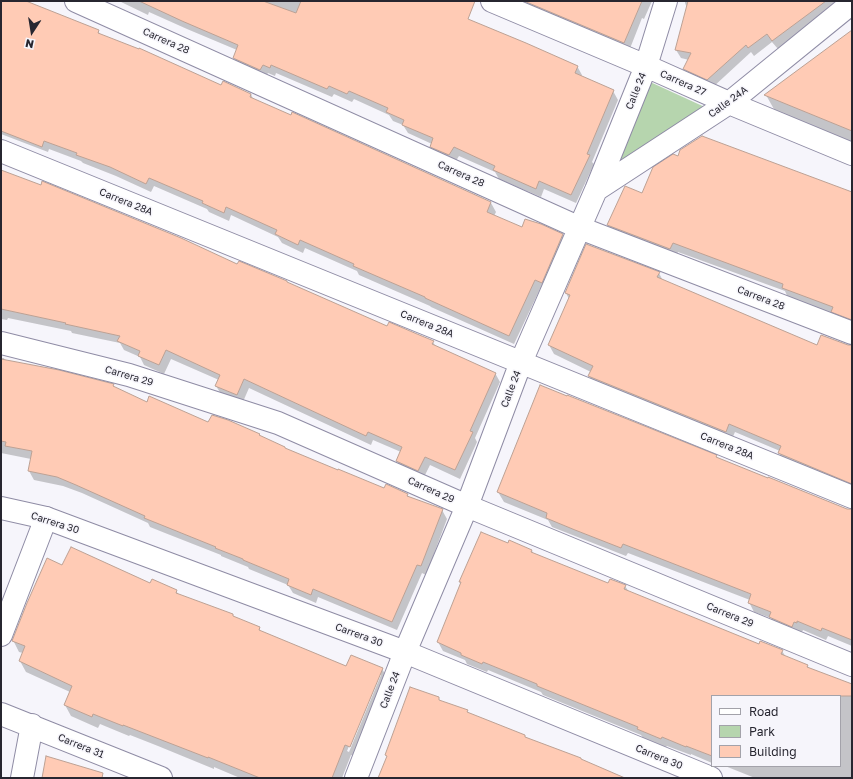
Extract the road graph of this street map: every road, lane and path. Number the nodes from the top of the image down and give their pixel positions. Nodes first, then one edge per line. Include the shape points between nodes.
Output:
1 (76, 1) edge
2 (492, 1) edge
3 (666, 1) edge
4 (852, 3) edge
5 (646, 66) junction
6 (728, 104) junction
7 (1, 152) edge
8 (852, 154) edge
9 (596, 190) junction
10 (580, 228) junction
11 (852, 333) edge
12 (1, 343) edge
13 (521, 362) junction
14 (852, 497) edge
15 (467, 506) junction
16 (1, 508) edge
17 (46, 518) junction
18 (1, 635) edge
19 (405, 652) junction
20 (852, 665) edge
21 (1, 714) edge
22 (32, 726) junction
23 (22, 778) edge
24 (161, 778) edge
25 (356, 778) edge
26 (711, 778) edge

1 - 10 street, Carrera 28
2 - 5 street, Carrera 27
3 - 5 street, Calle 24
4 - 6 street, Calle 24A
5 - 6 street, Carrera 27
5 - 9 street, Calle 24
6 - 8 street, Carrera 27
6 - 9 street, Calle 24A
7 - 13 street, Carrera 28A
9 - 10 street, Calle 24
10 - 11 street, Carrera 28
10 - 13 street, Calle 24
12 - 15 street, Carrera 29 via 129,375 278,423
13 - 14 street, Carrera 28A
13 - 15 street, Calle 24
15 - 19 street, Calle 24
15 - 20 street, Carrera 29
16 - 17 street, Carrera 30
17 - 18 street
17 - 19 street, Carrera 30
19 - 25 street, Calle 24
19 - 26 street, Carrera 30
21 - 22 street, Carrera 31
22 - 23 street
22 - 24 street, Carrera 31

